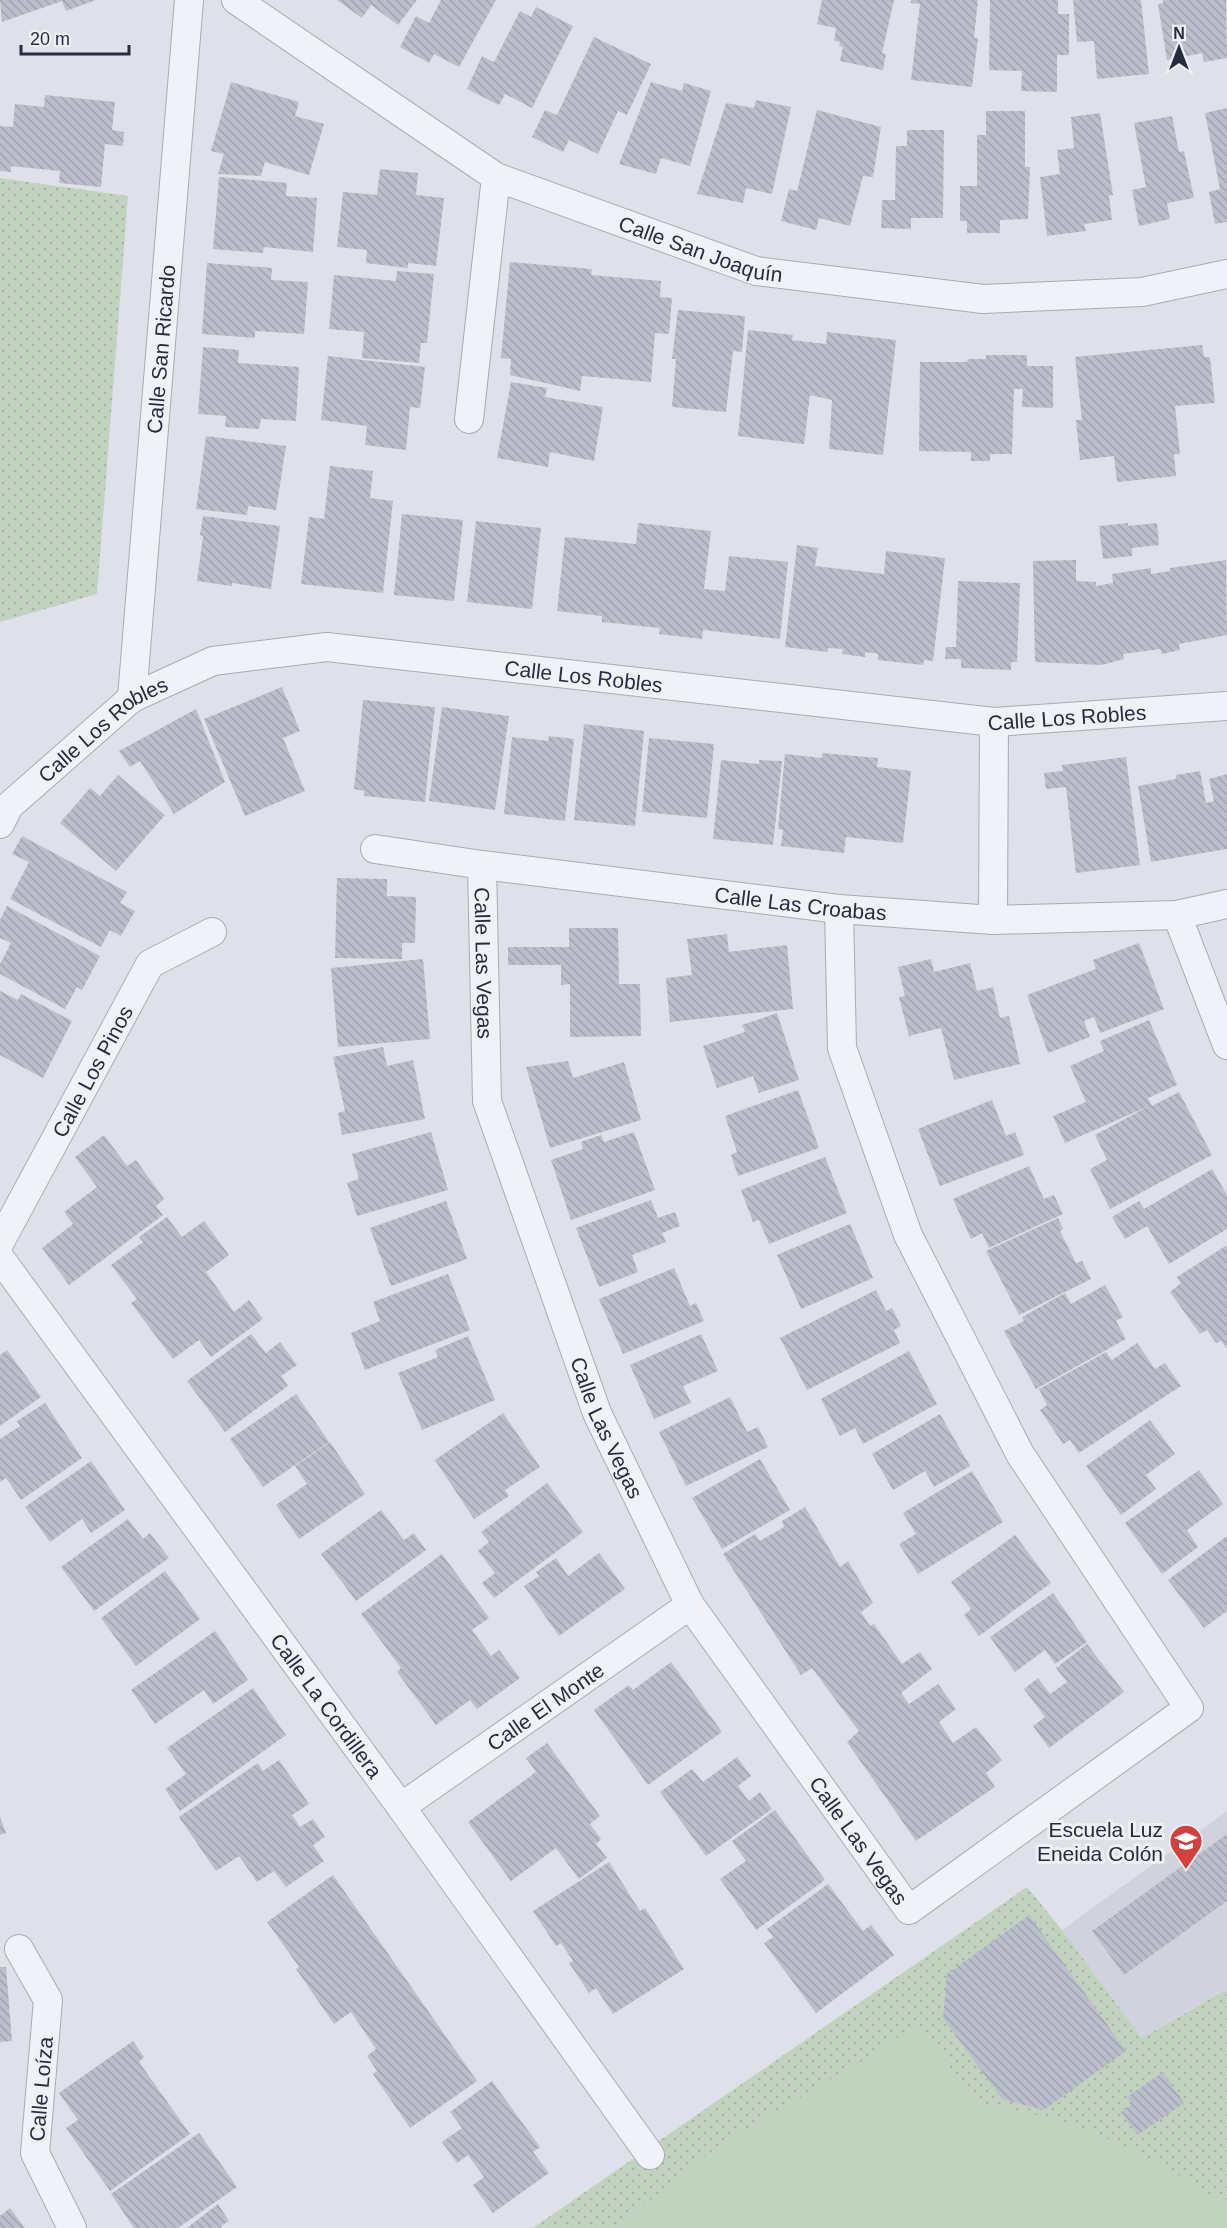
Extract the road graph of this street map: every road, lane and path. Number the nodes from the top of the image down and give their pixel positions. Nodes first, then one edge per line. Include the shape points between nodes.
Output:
1 (189, 0) edge
2 (236, 0) edge
3 (496, 177) junction
4 (1227, 274) edge
5 (469, 418) dead end
6 (132, 698) junction
7 (1227, 706) edge
8 (994, 722) junction
9 (0, 824) edge
10 (375, 849) dead end
11 (482, 866) junction
12 (1227, 904) edge
13 (839, 909) junction
14 (1178, 915) junction
15 (993, 920) junction
16 (212, 932) dead end
17 (1227, 1045) edge
18 (0, 1242) edge
19 (0, 1258) edge
20 (690, 1605) junction
21 (401, 1807) junction
22 (19, 1949) dead end
23 (650, 2155) dead end
24 (72, 2228) edge

1 - 6 street, Calle San Ricardo
2 - 3 street, Calle San Joaquín
3 - 4 street, Calle San Joaquín via 756,271 983,298 1142,292
3 - 5 street
6 - 8 street, Calle Los Robles via 213,661 327,647
6 - 9 street, Calle Los Robles via 9,806
7 - 8 street, Calle Los Robles
8 - 15 street
10 - 11 street, Calle Las Croabas
11 - 13 street, Calle Las Croabas
11 - 20 street, Calle Las Vegas via 487,1101 597,1413
12 - 14 street, Calle Las Croabas
13 - 15 street, Calle Las Croabas
13 - 20 street, Calle Las Vegas via 842,1048 908,1235 1020,1454 1189,1708 909,1910
14 - 15 street, Calle Las Croabas
14 - 17 street
16 - 18 street, Calle Los Pinos via 150,964
19 - 21 street, Calle La Cordillera
20 - 21 street, Calle El Monte
21 - 23 street, Calle La Cordillera
22 - 24 street, Calle Loíza via 48,2000 35,2152

